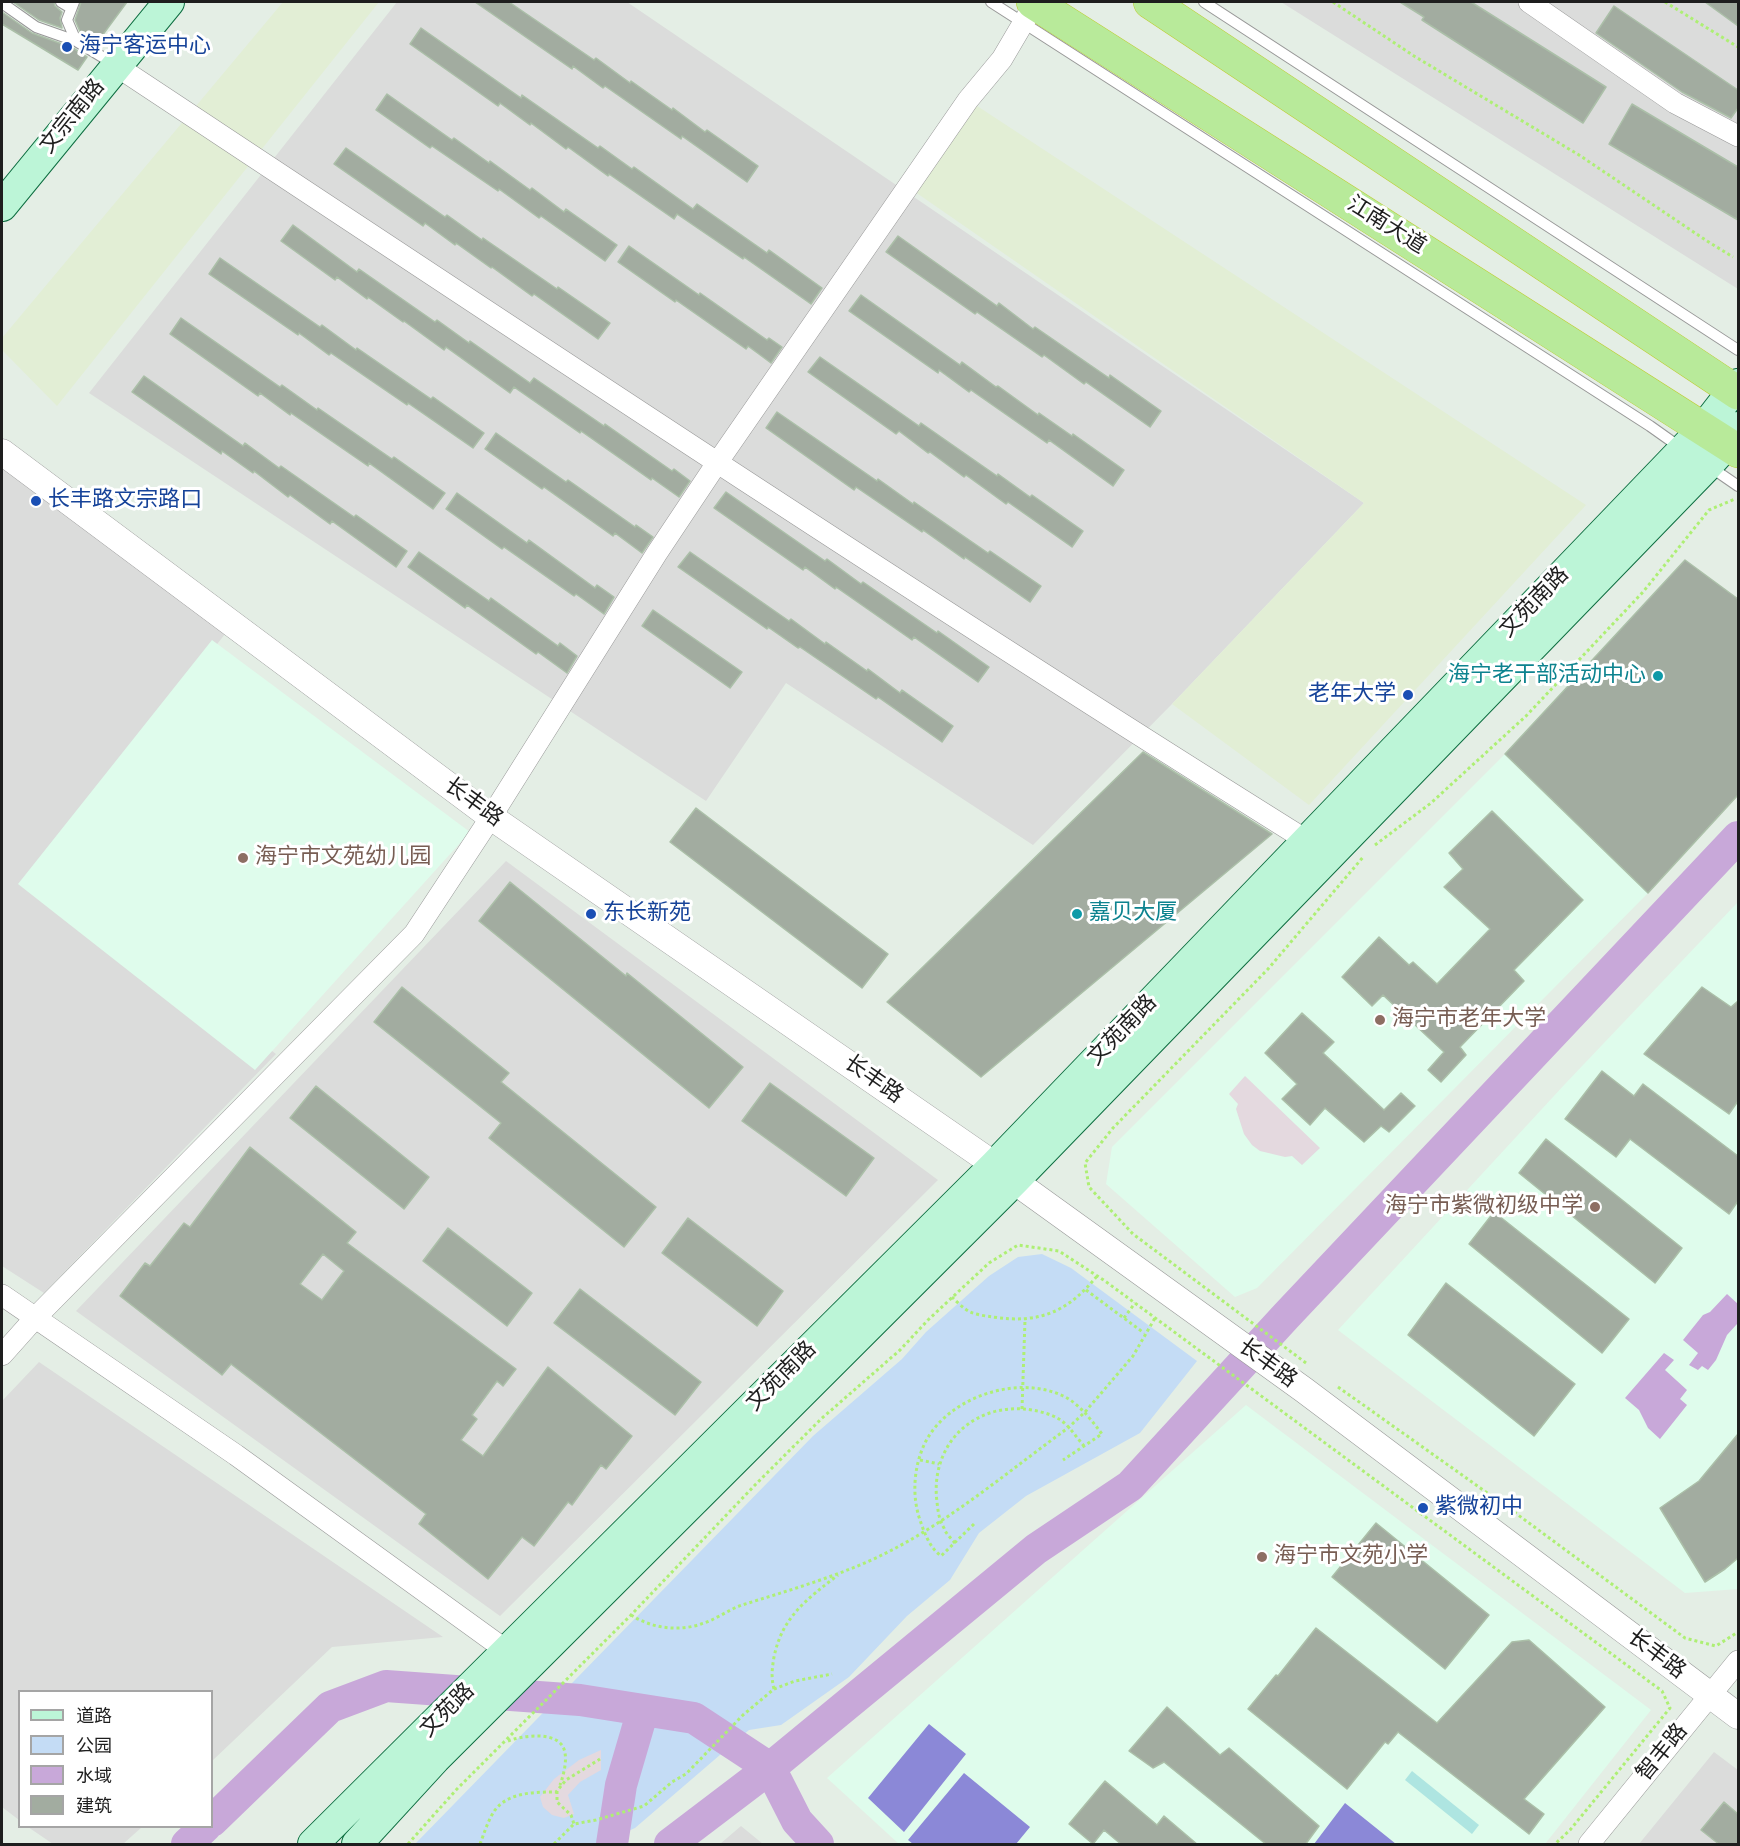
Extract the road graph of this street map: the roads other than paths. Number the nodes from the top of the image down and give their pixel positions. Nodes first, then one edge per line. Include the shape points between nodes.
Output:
1 (61, 2) edge
2 (169, 2) edge
3 (991, 2) edge
4 (1150, 2) edge
5 (1204, 2) edge
6 (1529, 2) edge
7 (2, 3) edge
8 (73, 5) edge
9 (1030, 9) edge
10 (76, 41) junction
11 (115, 65) junction
12 (1738, 136) edge
13 (2, 207) edge
14 (1738, 350) edge
15 (1737, 389) edge
16 (1711, 448) edge
17 (2, 452) edge
18 (717, 463) junction
19 (1738, 486) edge
20 (491, 817) junction
21 (1318, 848) junction
22 (1005, 1173) junction
23 (2, 1295) edge
24 (35, 1318) junction
25 (2, 1355) edge
26 (510, 1661) junction
27 (1738, 1661) edge
28 (1710, 1695) junction
29 (1738, 1716) edge
30 (313, 1845) edge
31 (357, 1845) edge
32 (1589, 1845) edge

1 - 8 lane
2 - 11 main road, 文宗南路
3 - 9 lane
4 - 15 highway
5 - 14 lane
6 - 12 street via 1675,103
7 - 10 lane via 36,27
8 - 10 lane via 67,20
9 - 16 highway, 江南大道
9 - 18 street via 1002,59 968,100
10 - 11 lane
11 - 13 main road, 文宗南路
11 - 18 street
15 - 16 main road, 文苑南路
16 - 19 lane
16 - 21 main road, 文苑南路
17 - 20 street, 长丰路
18 - 20 street
18 - 21 street
20 - 22 street, 长丰路
20 - 24 street via 414,934
21 - 22 main road, 文苑南路
22 - 26 main road, 文苑南路
22 - 28 street, 长丰路 via 1194,1311 1308,1379
23 - 24 street
24 - 25 street
24 - 26 street via 236,1455
26 - 30 main road, 文苑路 via 401,1757
26 - 31 main road, 文苑路 via 435,1759
27 - 28 street, 智丰路
28 - 29 street, 长丰路
28 - 32 street, 智丰路

